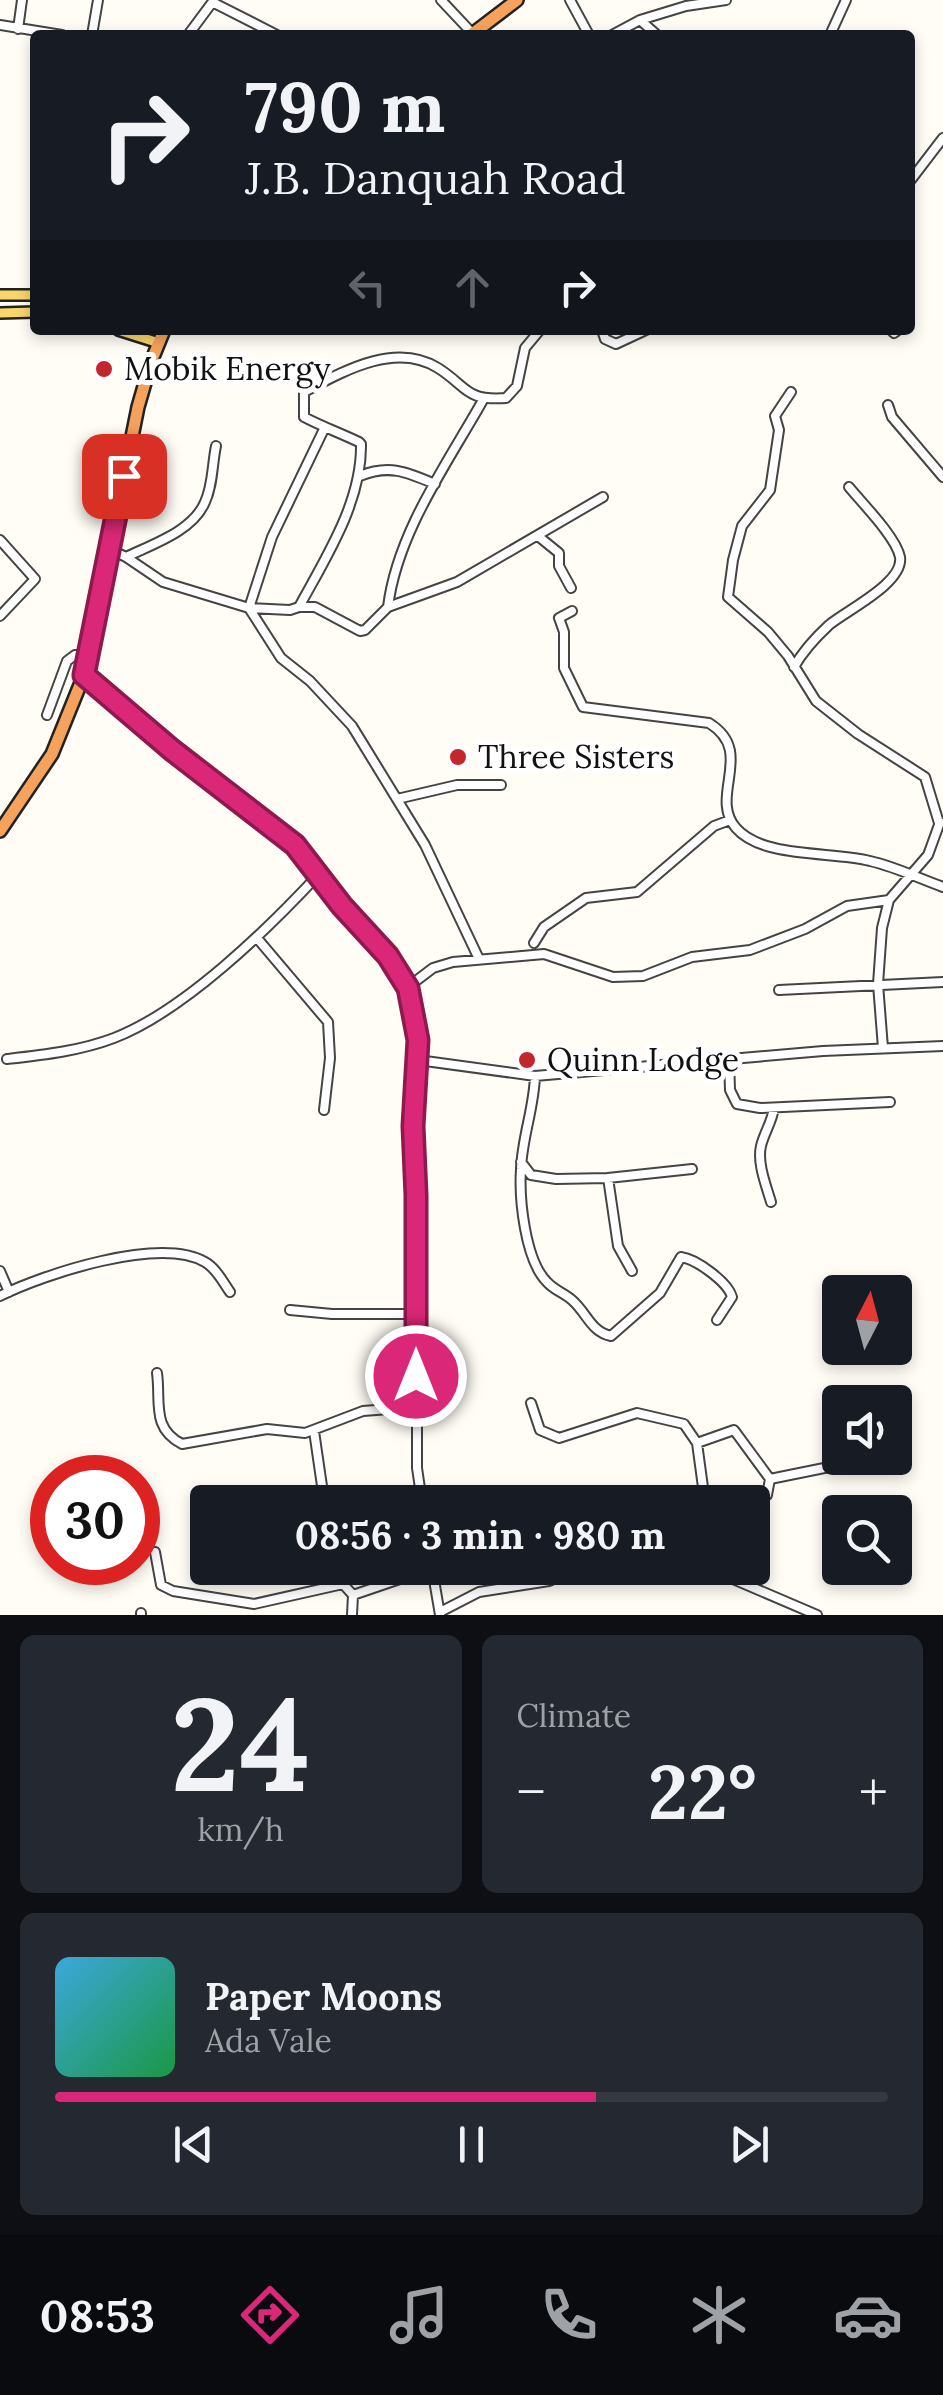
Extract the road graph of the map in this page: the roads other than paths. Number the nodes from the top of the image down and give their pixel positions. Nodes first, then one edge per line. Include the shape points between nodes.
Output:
1 (22, 0) edge
2 (98, 0) edge
3 (441, 0) edge
4 (517, 0) edge
5 (570, 0) edge
6 (726, 0) edge
7 (846, 0) edge
8 (214, 2) edge
9 (640, 20) junction
10 (0, 26) edge
11 (18, 29) junction
12 (93, 30) edge
13 (192, 30) edge
14 (267, 30) edge
15 (468, 30) edge
16 (477, 30) edge
17 (586, 30) edge
18 (621, 30) edge
19 (652, 30) edge
20 (832, 30) edge
21 (30, 31) edge
22 (943, 138) edge
23 (915, 174) edge
24 (30, 295) edge
25 (0, 296) edge
26 (0, 312) edge
27 (30, 312) edge
28 (134, 335) edge
29 (162, 335) edge
30 (536, 335) edge
31 (604, 335) edge
32 (635, 335) edge
33 (159, 343) junction
34 (791, 392) dead end
35 (484, 400) junction
36 (888, 405) dead end
37 (325, 426) junction
38 (216, 446) dead end
39 (360, 476) junction
40 (943, 477) edge
41 (435, 484) junction
42 (849, 487) dead end
43 (603, 497) dead end
44 (538, 536) junction
45 (0, 540) edge
46 (109, 550) junction
47 (126, 557) junction
48 (571, 588) dead end
49 (298, 607) junction
50 (388, 607) junction
51 (249, 608) junction
52 (572, 611) dead end
53 (0, 616) edge
54 (89, 657) junction
55 (794, 668) junction
56 (84, 675) junction
57 (47, 715) dead end
58 (501, 785) dead end
59 (397, 799) junction
60 (730, 820) junction
61 (941, 821) edge
62 (2, 822) edge
63 (911, 872) junction
64 (320, 874) junction
65 (943, 887) edge
66 (888, 900) junction
67 (257, 938) junction
68 (534, 943) dead end
69 (479, 959) junction
70 (943, 982) edge
71 (878, 984) junction
72 (408, 988) junction
73 (779, 990) dead end
74 (943, 1046) edge
75 (883, 1048) junction
76 (7, 1059) dead end
77 (729, 1059) junction
78 (418, 1060) junction
79 (535, 1076) junction
80 (890, 1102) dead end
81 (774, 1108) junction
82 (324, 1110) dead end
83 (521, 1162) junction
84 (692, 1169) dead end
85 (608, 1178) junction
86 (770, 1202) dead end
87 (0, 1271) edge
88 (632, 1271) dead end
89 (230, 1292) dead end
90 (5, 1294) edge
91 (290, 1310) dead end
92 (416, 1314) junction
93 (717, 1320) dead end
94 (158, 1373) dead end
95 (531, 1404) dead end
96 (416, 1407) junction
97 (314, 1431) junction
98 (697, 1443) junction
99 (822, 1468) edge
100 (770, 1479) junction
101 (322, 1485) edge
102 (420, 1485) edge
103 (703, 1485) edge
104 (769, 1485) edge
105 (160, 1580) edge
106 (382, 1585) edge
107 (435, 1585) edge
108 (528, 1585) edge
109 (745, 1585) edge
110 (353, 1595) junction
111 (440, 1613) edge
112 (352, 1615) edge
113 (817, 1615) edge

1 - 11 street
2 - 12 street
3 - 15 street
4 - 16 highway
5 - 17 street
6 - 9 street
7 - 20 street
8 - 13 street
8 - 14 street
9 - 18 street
9 - 19 street
10 - 11 street
11 - 21 street
22 - 23 street
24 - 25 main road
26 - 27 main road
28 - 33 main road
29 - 33 highway
30 - 35 street via 525,348 517,386 506,398
31 - 32 street via 616,344
33 - 46 highway via 138,407
34 - 55 street via 775,416 780,430 770,490 742,526 728,597 768,632
35 - 37 street via 414,358 361,365 304,392 304,417
35 - 41 street
36 - 40 street
37 - 39 street via 361,444
37 - 51 street via 272,537
38 - 47 street via 210,488 194,518
39 - 41 street via 400,469
39 - 49 street via 342,526
41 - 50 street via 391,583
42 - 55 street via 900,556 898,571 831,624
43 - 44 street
44 - 48 street via 558,553
44 - 50 street via 456,582
45 - 53 street via 35,579
46 - 47 street
46 - 54 highway
47 - 51 street via 163,582
49 - 50 street via 315,607 360,631
49 - 51 street
51 - 59 street via 281,658 352,726
52 - 60 street via 559,618 564,668 583,706 709,724 723,732 730,741
54 - 56 highway
54 - 57 street via 67,661
55 - 61 street via 816,700 925,777
56 - 62 highway via 52,754
56 - 64 street via 286,836
58 - 59 street via 457,785
59 - 69 street
60 - 63 street via 772,847
60 - 68 street via 636,892 586,898 544,927
61 - 63 street via 928,855
63 - 65 street
63 - 66 street
64 - 67 street
64 - 72 street
66 - 69 street via 847,906 750,950 692,957 642,976 613,977 544,954
66 - 71 street
67 - 76 street via 178,1000 114,1038
67 - 82 street via 328,1022
69 - 72 street via 433,968
70 - 71 street
71 - 73 street
71 - 75 street
72 - 78 street
74 - 75 street
75 - 77 street
77 - 79 street
77 - 81 street via 737,1104
78 - 79 street
78 - 92 street
79 - 83 street
80 - 81 street
81 - 86 street via 761,1144
83 - 85 street via 538,1178
83 - 93 street via 526,1232 539,1273 576,1302 598,1332 612,1336 646,1308 681,1257 730,1289
84 - 85 street
85 - 88 street via 618,1246
87 - 90 street
89 - 90 street via 204,1261 148,1251
91 - 92 street
92 - 96 street
94 - 97 street via 157,1414 176,1442
95 - 98 street via 540,1430 558,1438 636,1413 684,1424
96 - 97 street via 363,1411
96 - 102 street
97 - 101 street
98 - 100 street via 734,1430
98 - 103 street
99 - 100 street
100 - 104 street
105 - 110 street via 173,1591 254,1604 343,1584
106 - 110 street
107 - 111 street
108 - 111 street via 478,1592
109 - 113 street
110 - 112 street

